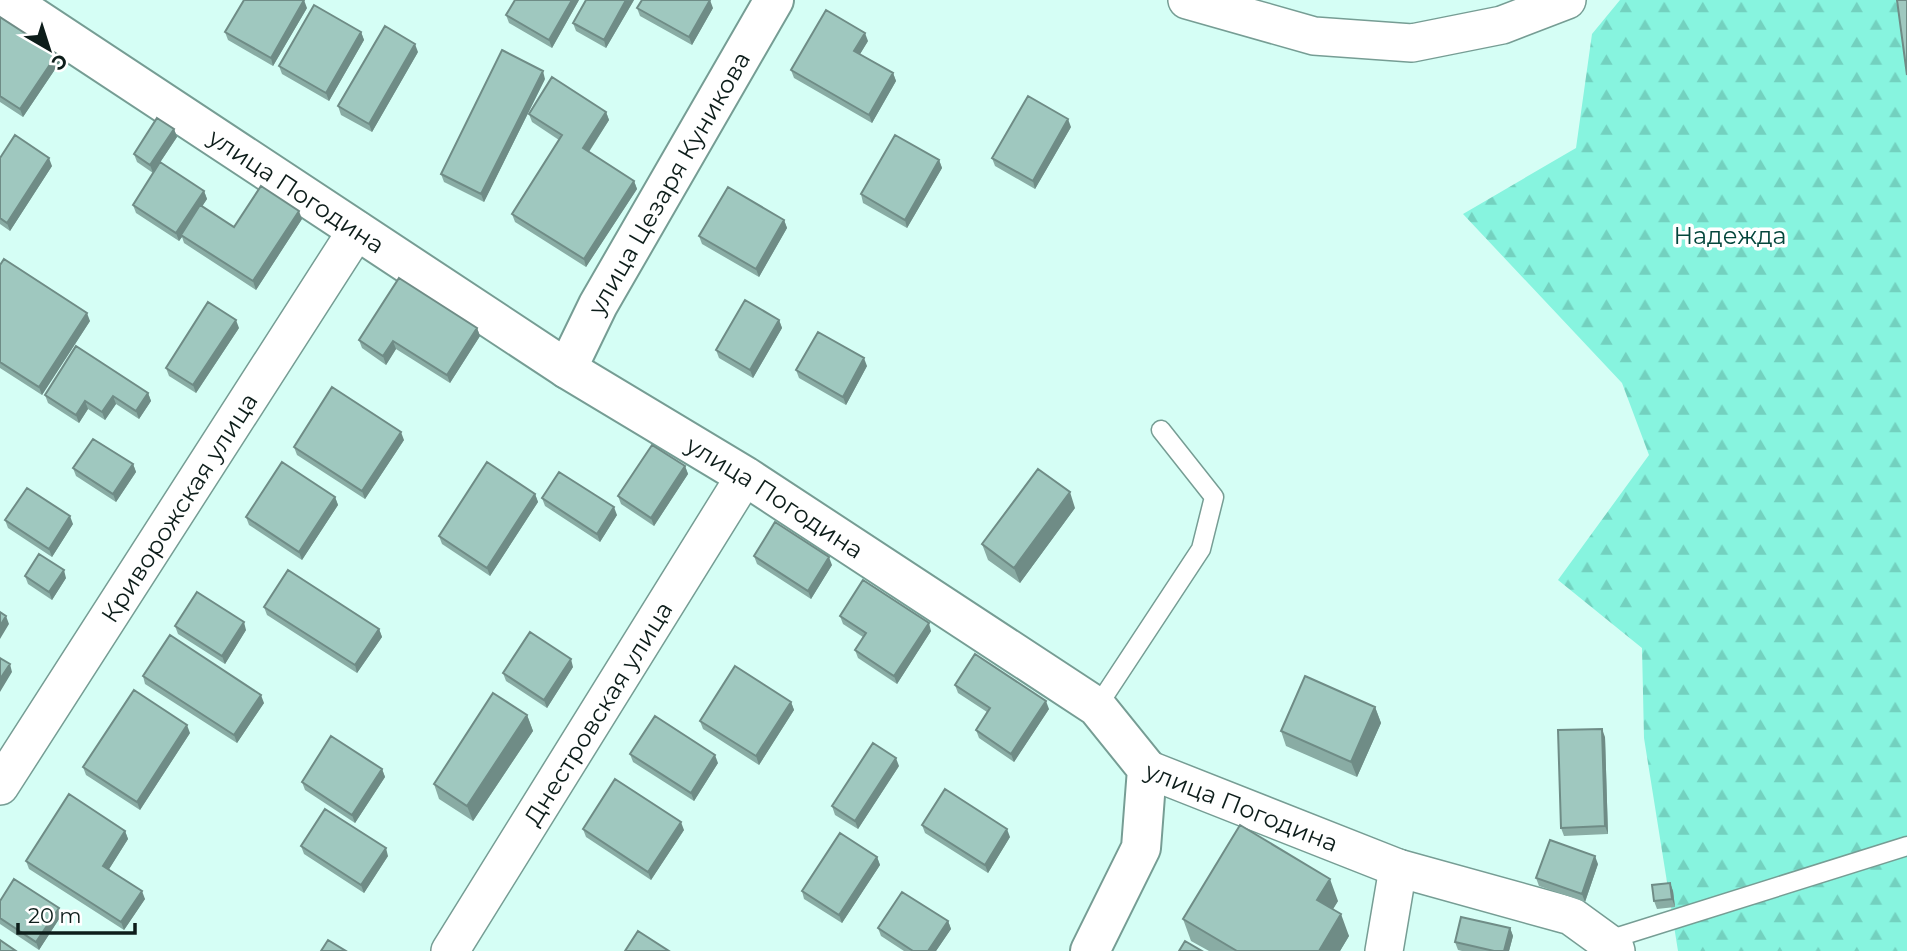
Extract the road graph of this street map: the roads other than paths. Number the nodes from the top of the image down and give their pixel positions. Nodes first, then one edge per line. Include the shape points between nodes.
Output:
1 (8, 0) edge
2 (774, 0) edge
3 (1187, 0) edge
4 (1567, 0) edge
5 (357, 230) junction
6 (567, 369) junction
7 (1161, 430) dead end
8 (745, 476) junction
9 (1097, 707) junction
10 (1147, 769) junction
11 (0, 786) edge
12 (1907, 846) edge
13 (1398, 868) junction
14 (1611, 946) edge
15 (450, 951) edge
16 (1090, 951) edge
17 (1384, 951) edge

1 - 5 street, улица Погодина
2 - 6 street, улица Цезаря Куникова via 598,305
3 - 4 street via 1314,36 1412,43 1502,25
5 - 6 street, улица Погодина
5 - 11 street, Криворожская улица
6 - 8 street, улица Погодина
7 - 9 lane via 1214,497 1201,549
8 - 9 street, улица Погодина
8 - 15 street, Днестровская улица
9 - 10 street, улица Погодина
10 - 13 street, улица Погодина
10 - 16 street via 1141,848
12 - 14 lane
13 - 14 street, улица Погодина via 1571,916
13 - 17 street

